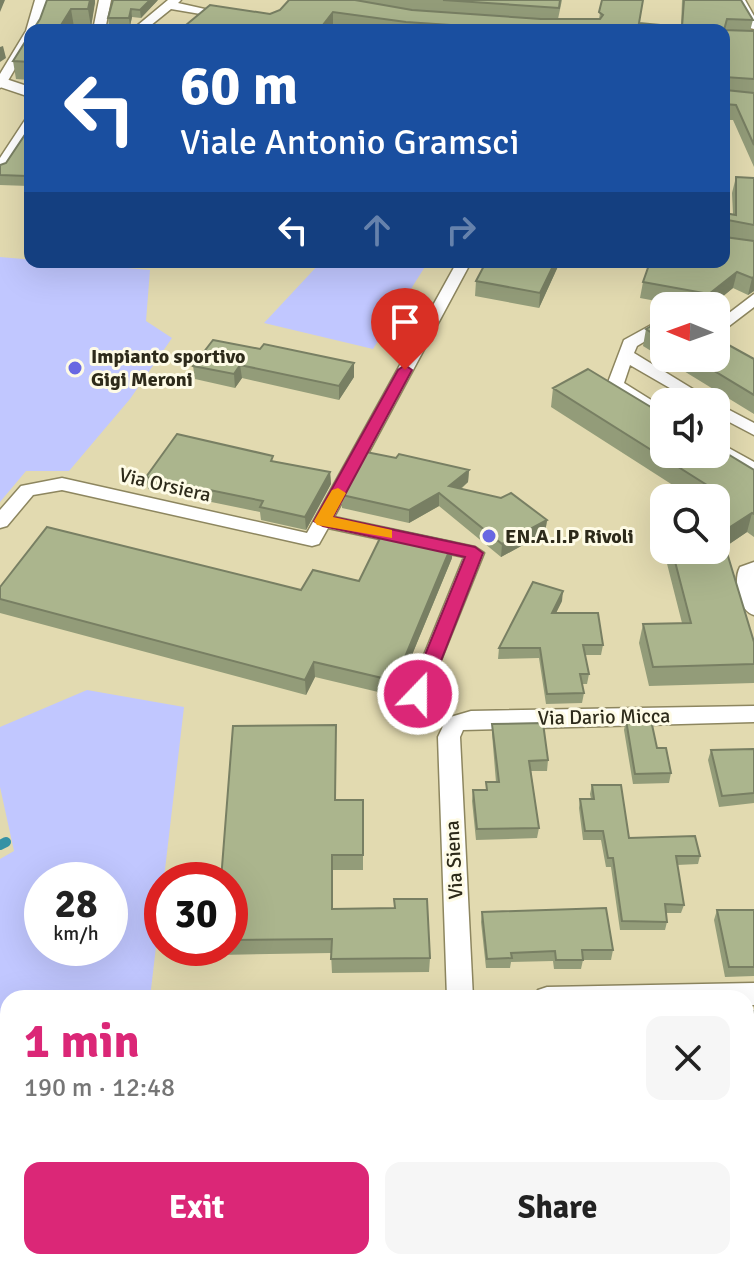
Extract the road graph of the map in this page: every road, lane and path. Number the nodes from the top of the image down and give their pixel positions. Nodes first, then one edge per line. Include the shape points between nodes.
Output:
1 (41, 0) edge
2 (105, 0) edge
3 (739, 0) edge
4 (172, 3) edge
5 (242, 18) edge
6 (34, 24) edge
7 (100, 24) edge
8 (146, 24) edge
9 (754, 26) edge
10 (24, 44) edge
11 (0, 83) edge
12 (24, 90) edge
13 (24, 132) edge
14 (0, 168) edge
15 (461, 268) edge
16 (754, 299) edge
17 (730, 319) edge
18 (650, 331) edge
19 (625, 355) junction
20 (682, 388) edge
21 (650, 406) edge
22 (730, 416) edge
23 (754, 430) edge
24 (730, 454) edge
25 (753, 467) edge
26 (323, 521) junction
27 (0, 522) edge
28 (754, 569) edge
29 (754, 608) edge
30 (418, 694) dead end
31 (754, 714) edge
32 (455, 724) joint
33 (460, 990) edge

1 - 6 street
2 - 7 street
3 - 9 street
4 - 5 street
4 - 8 street
10 - 11 street
11 - 12 street
13 - 14 street
15 - 26 street
16 - 17 street
18 - 19 street via 630,343
19 - 20 street
19 - 21 street via 615,385
22 - 23 street
24 - 25 street
26 - 27 street, Via Orsiera via 312,540 62,484 27,490
26 - 30 street via 475,553
28 - 29 street via 745,579
31 - 32 street, Via Dario Micca via 471,719
32 - 33 street, Via Siena via 449,737

